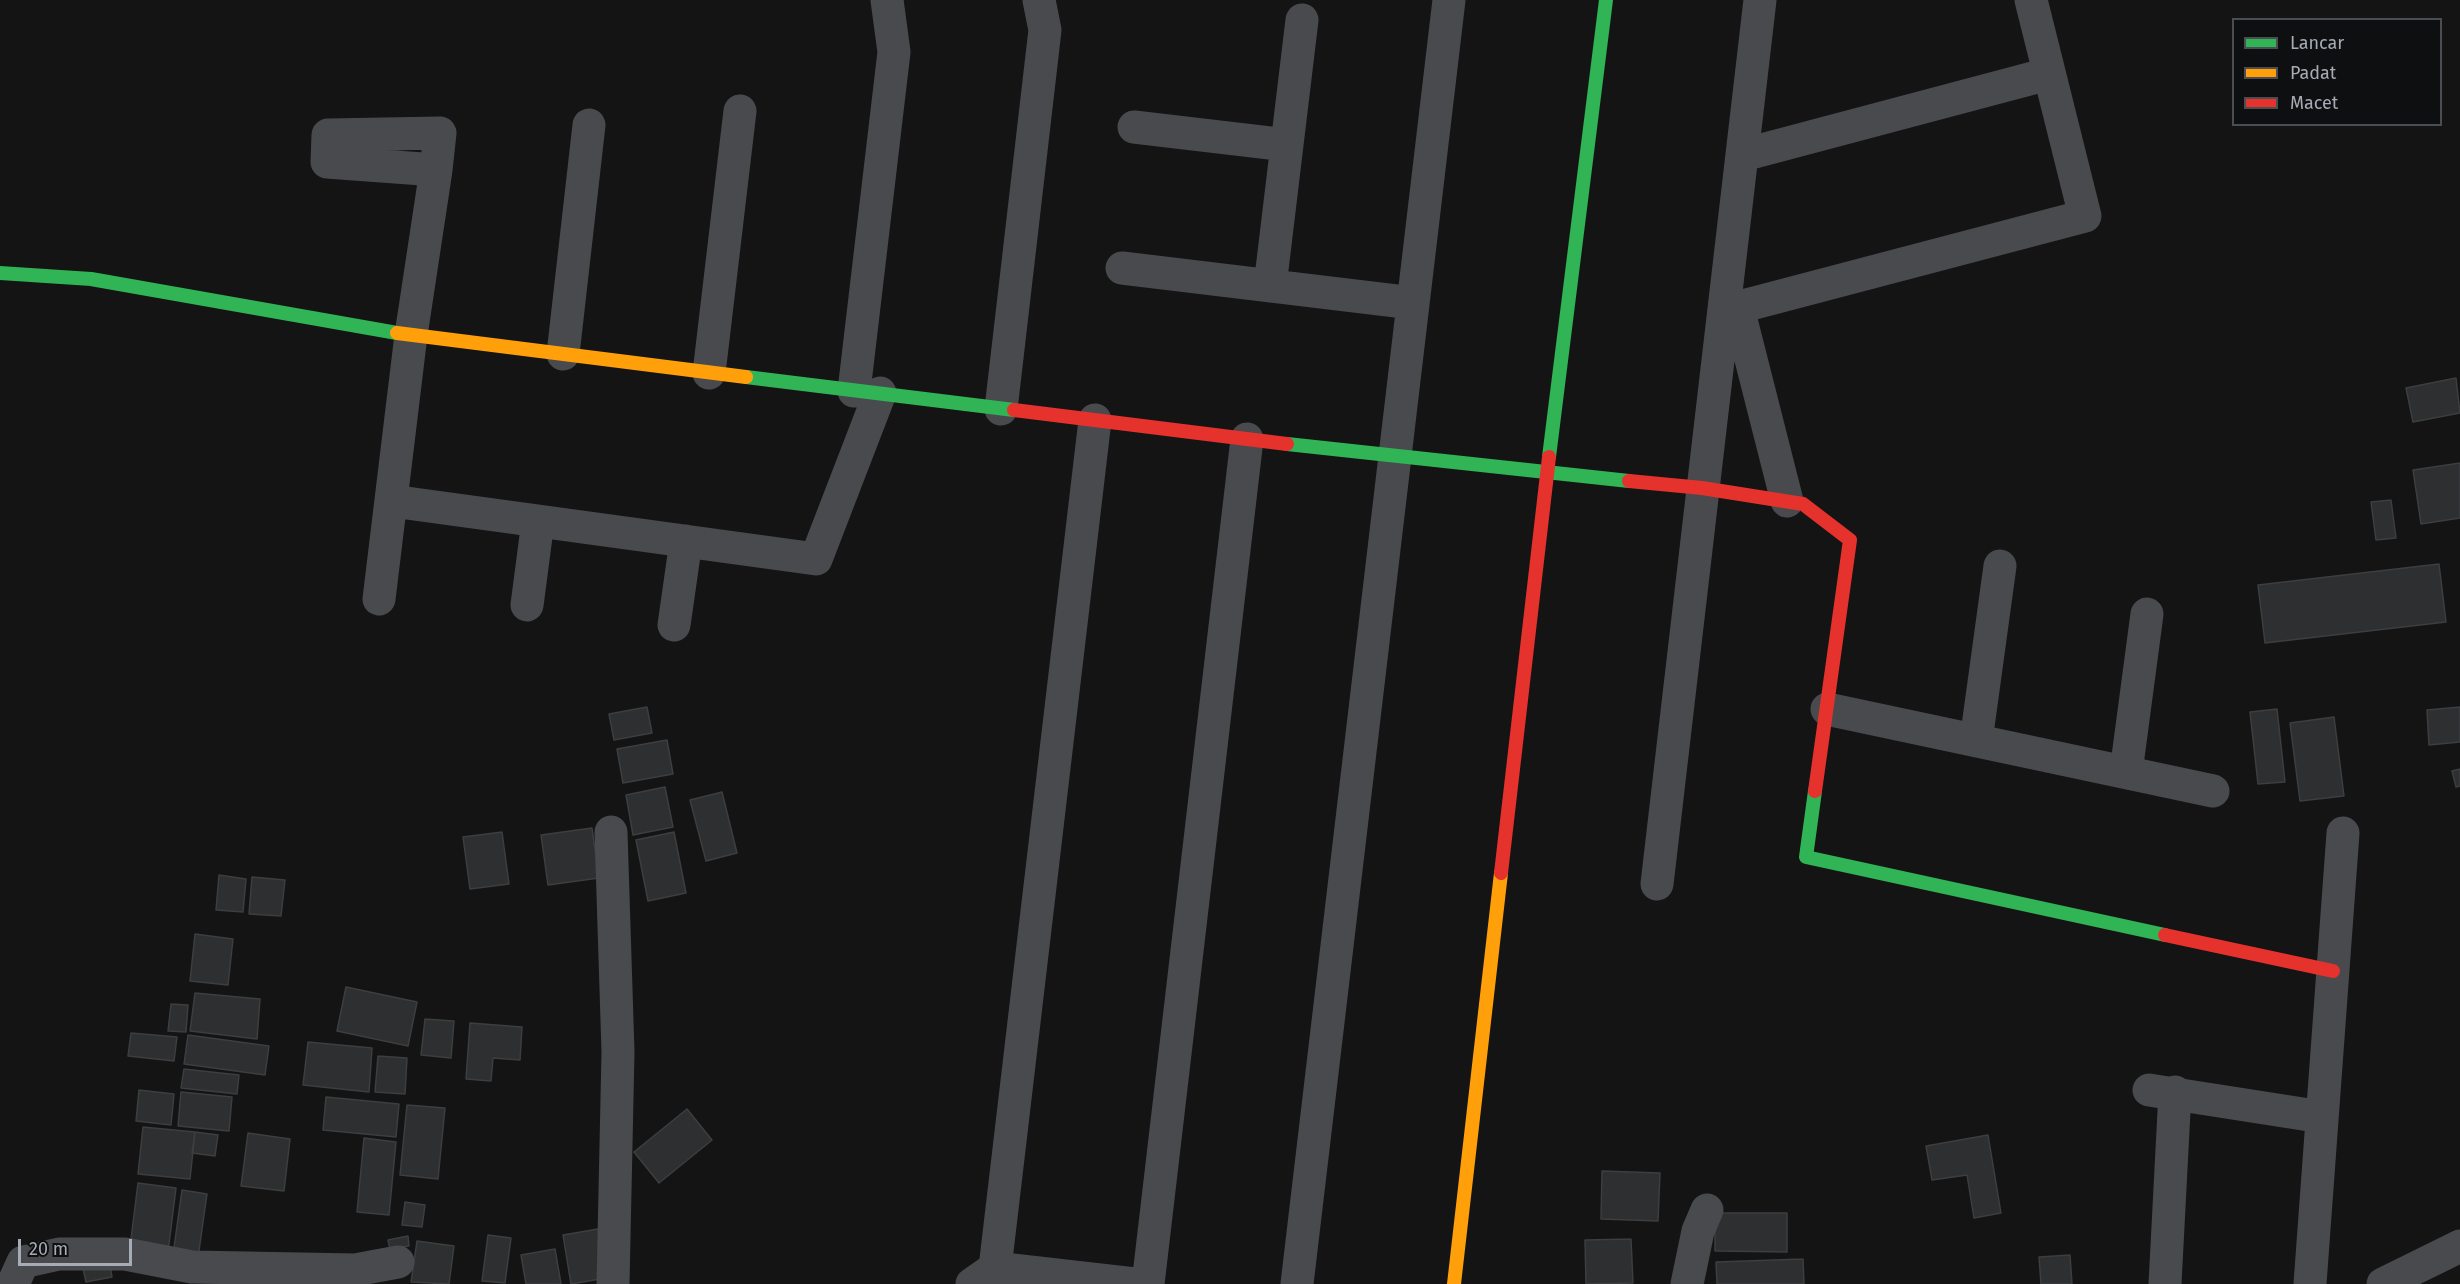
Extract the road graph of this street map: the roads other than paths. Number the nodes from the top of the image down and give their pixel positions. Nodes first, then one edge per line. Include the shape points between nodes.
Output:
1 (887, 0) edge
2 (1039, 0) edge
3 (1449, 0) edge
4 (1606, 0) edge
5 (1760, 0) edge
6 (2031, 0) edge
7 (1302, 20) dead end
8 (2048, 74) junction
9 (740, 111) dead end
10 (590, 125) dead end
11 (1134, 127) dead end
12 (1287, 145) junction
13 (1743, 155) junction
14 (436, 170) dead end
15 (1122, 268) dead end
16 (0, 273) edge
17 (1270, 286) junction
18 (1413, 303) junction
19 (1731, 310) junction
20 (411, 335) junction
21 (562, 354) junction
22 (709, 373) junction
23 (867, 392) junction
24 (1001, 409) junction
25 (1095, 420) junction
26 (1247, 439) junction
27 (1395, 457) junction
28 (1547, 472) junction
29 (1702, 489) junction
30 (392, 501) junction
31 (1787, 501) junction
32 (538, 521) junction
33 (686, 542) junction
34 (2000, 566) dead end
35 (378, 599) dead end
36 (527, 605) dead end
37 (2147, 614) dead end
38 (675, 625) dead end
39 (1827, 709) junction
40 (1976, 741) junction
41 (2126, 772) junction
42 (2213, 791) dead end
43 (611, 832) dead end
44 (2343, 833) dead end
45 (1657, 884) dead end
46 (2333, 971) junction
47 (2322, 1117) junction
48 (1707, 1210) dead end
49 (2460, 1246) edge
50 (398, 1262) dead end
51 (988, 1279) edge
52 (13, 1284) edge
53 (613, 1284) edge
54 (1135, 1284) edge
55 (1148, 1284) edge
56 (1297, 1284) edge
57 (1454, 1284) edge
58 (1687, 1284) edge
59 (2165, 1284) edge
60 (2310, 1284) edge
61 (2383, 1284) edge

1 - 23 street via 894,52
2 - 24 street via 1045,30
3 - 18 street
4 - 28 street
5 - 13 street
6 - 8 street
7 - 12 street
8 - 13 street
8 - 19 street via 2085,216
9 - 22 street
10 - 21 street
11 - 12 street
12 - 17 street
13 - 19 street
14 - 20 street
15 - 17 street
16 - 20 street via 91,279
17 - 18 street
18 - 27 street
19 - 29 street
19 - 31 street
20 - 21 street
20 - 30 street
21 - 22 street
22 - 23 street
23 - 24 street
23 - 33 street via 816,560
24 - 25 street
25 - 26 street
25 - 51 street
26 - 27 street
26 - 55 street
27 - 28 street
27 - 56 street
28 - 29 street
28 - 57 street
29 - 31 street
29 - 45 street
30 - 32 street
30 - 35 street
31 - 39 street via 1803,504 1850,540
32 - 33 street
32 - 36 street
33 - 38 street
34 - 40 street
37 - 41 street
39 - 40 street
39 - 46 street via 1806,857
40 - 41 street
41 - 42 street
43 - 53 street via 618,1052
44 - 46 street
46 - 47 street
47 - 59 street via 2162,1091
47 - 60 street
48 - 58 street via 1698,1231
49 - 61 street
50 - 52 street via 356,1270 192,1267 125,1254 59,1254 23,1262
51 - 54 street

